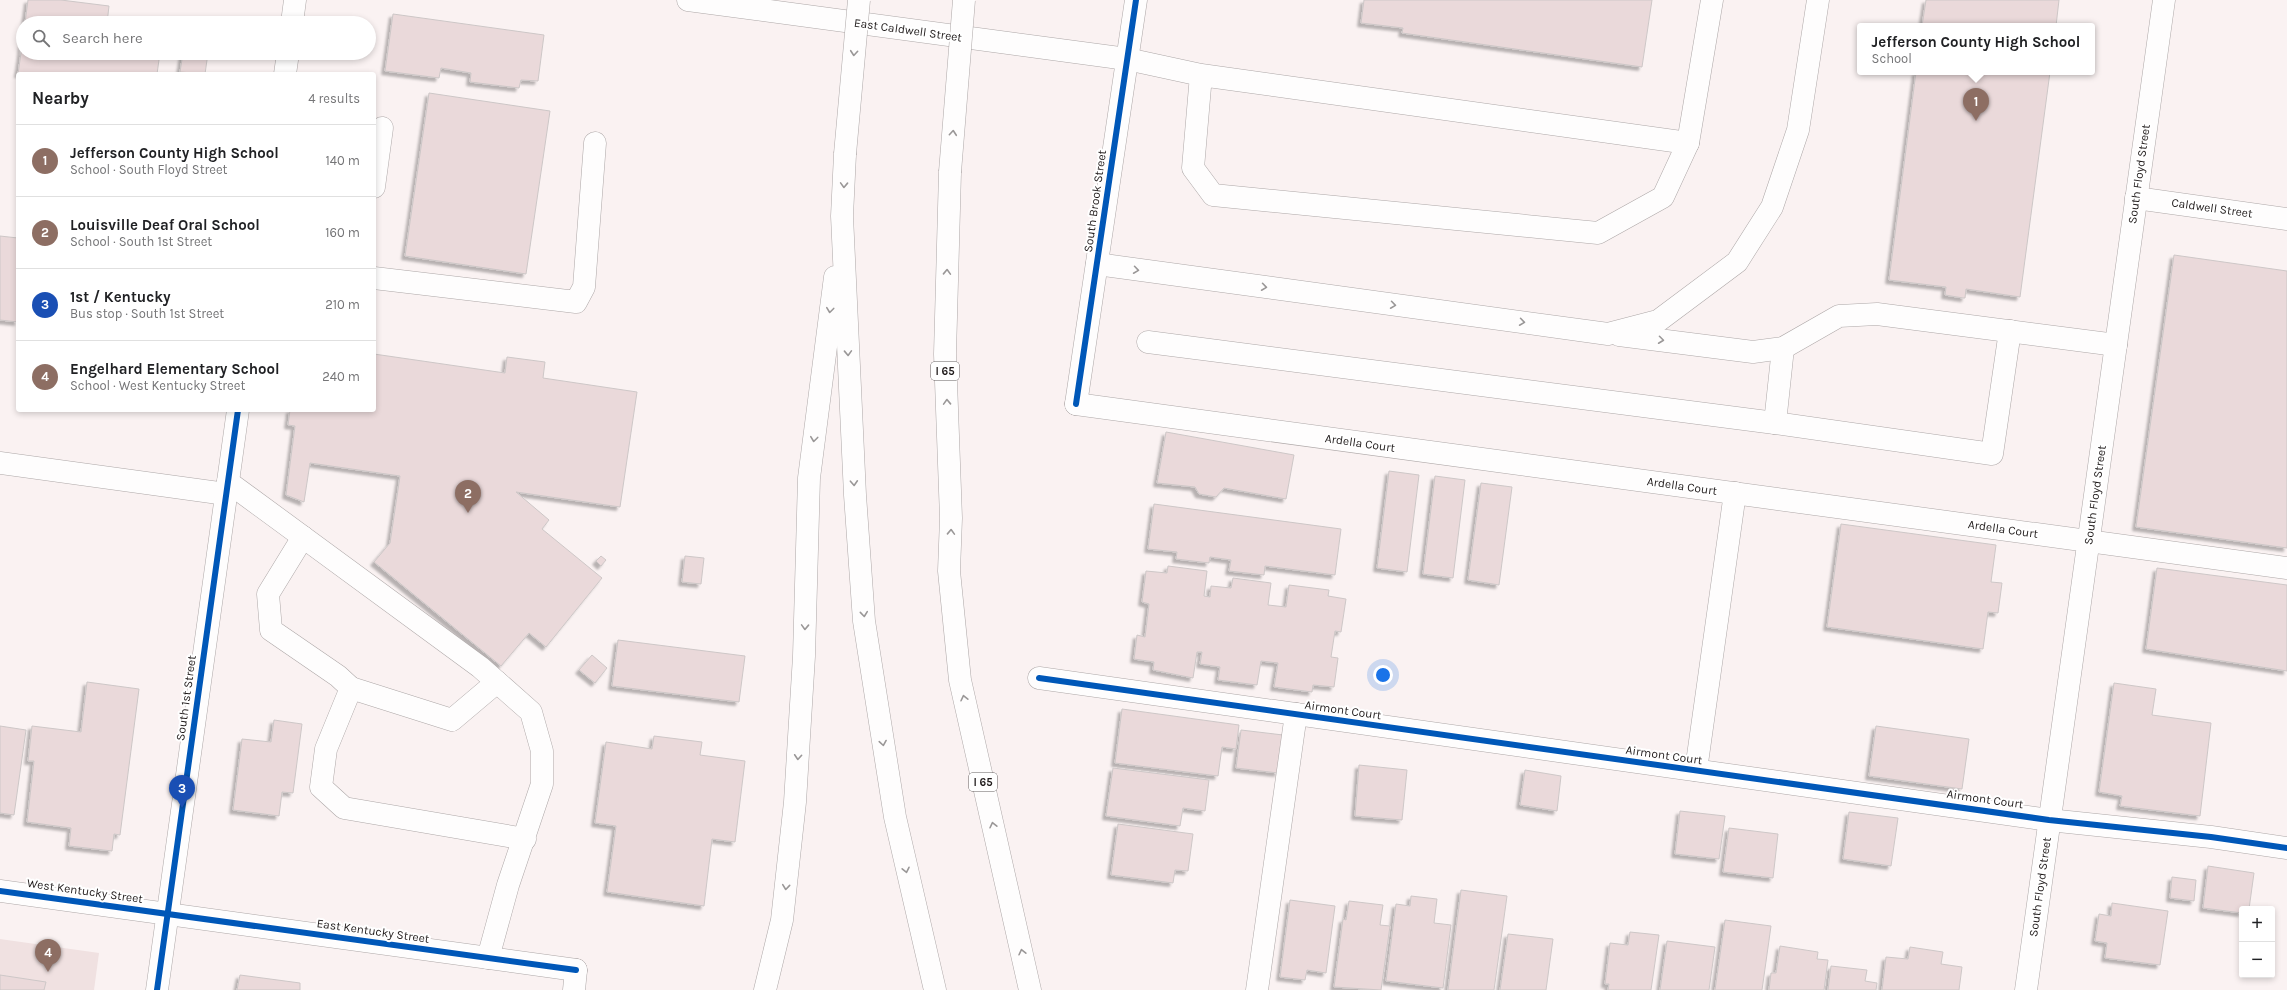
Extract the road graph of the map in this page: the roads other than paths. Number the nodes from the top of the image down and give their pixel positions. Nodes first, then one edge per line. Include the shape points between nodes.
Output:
1 (295, 0) edge
2 (858, 0) edge
3 (964, 0) edge
4 (1136, 0) edge
5 (1712, 0) edge
6 (1818, 0) edge
7 (2164, 0) edge
8 (700, 1) edge
9 (293, 16) edge
10 (1127, 59) junction
11 (287, 60) edge
12 (285, 72) edge
13 (1201, 75) junction
14 (382, 128) dead end
15 (595, 143) dead end
16 (1688, 143) junction
17 (376, 173) edge
18 (2136, 198) junction
19 (842, 216) junction
20 (2287, 219) edge
21 (1097, 264) junction
22 (376, 278) edge
23 (2010, 332) junction
24 (1608, 334) junction
25 (1148, 342) dead end
26 (2116, 345) junction
27 (1783, 348) junction
28 (1076, 404) joint
29 (238, 412) edge
30 (1775, 423) junction
31 (0, 463) edge
32 (227, 488) junction
33 (1735, 493) junction
34 (303, 537) junction
35 (2089, 541) junction
36 (2287, 568) edge
37 (1038, 678) dead end
38 (497, 682) junction
39 (352, 688) junction
40 (1296, 714) junction
41 (1696, 770) junction
42 (2049, 820) junction
43 (525, 839) junction
44 (2287, 848) edge
45 (0, 891) edge
46 (168, 913) junction
47 (488, 958) junction
48 (575, 980) edge
49 (157, 990) edge
50 (765, 990) edge
51 (935, 990) edge
52 (1030, 990) edge
53 (1257, 990) edge
54 (2026, 990) edge

1 - 9 main road
2 -> 19 main road, bridge
52 -> 3 main road, I 65, bridge via 960,680 949,571 951,518 945,354 950,172
4 - 10 main road, South Brook Street
5 - 16 main road
6 - 24 main road via 1798,130 1772,207 1737,262 1658,321
7 - 18 main road, South Floyd Street
8 - 10 main road, East Caldwell Street
10 - 13 main road, East Caldwell Street
10 - 21 main road, South Brook Street
11 - 12 main road
13 - 16 main road, East Caldwell Street
13 - 16 main road via 1193,168 1213,195 1598,233 1663,197
14 - 17 main road
15 - 22 main road via 584,286 576,302
18 - 20 main road, Caldwell Street
18 - 26 main road, South Floyd Street
19 -> 50 main road via 809,478 795,802 782,920
19 -> 51 main road via 860,575 873,680 895,817
21 -> 24 main road
21 - 28 main road, South Brook Street
23 - 26 main road
23 - 27 main road via 1877,314 1839,316
23 - 30 main road via 1992,454
24 -> 27 main road via 1752,352
25 - 30 main road
26 - 35 main road, South Floyd Street
27 - 30 main road
28 - 33 main road, Ardella Court
29 - 32 main road, South 1st Street
31 - 32 main road
32 - 34 main road
32 - 46 main road, South 1st Street
33 - 35 main road, Ardella Court
33 - 41 main road
34 - 38 main road
34 - 39 main road via 268,594 271,630
35 - 36 main road, Ardella Court
35 - 42 main road, South Floyd Street
37 - 40 main road, Airmont Court
38 - 39 main road via 452,720
38 - 43 main road via 531,712 542,751 542,784
39 - 43 main road via 326,749 320,787 344,808
40 - 41 main road, Airmont Court
40 - 53 main road
41 - 42 main road, Airmont Court
42 - 44 main road, Airmont Court via 2211,837
42 - 54 main road, South Floyd Street
43 - 47 main road via 508,885
45 - 46 main road, West Kentucky Street
46 - 47 main road, East Kentucky Street
46 - 49 main road, South 1st Street
47 - 48 main road, East Kentucky Street

